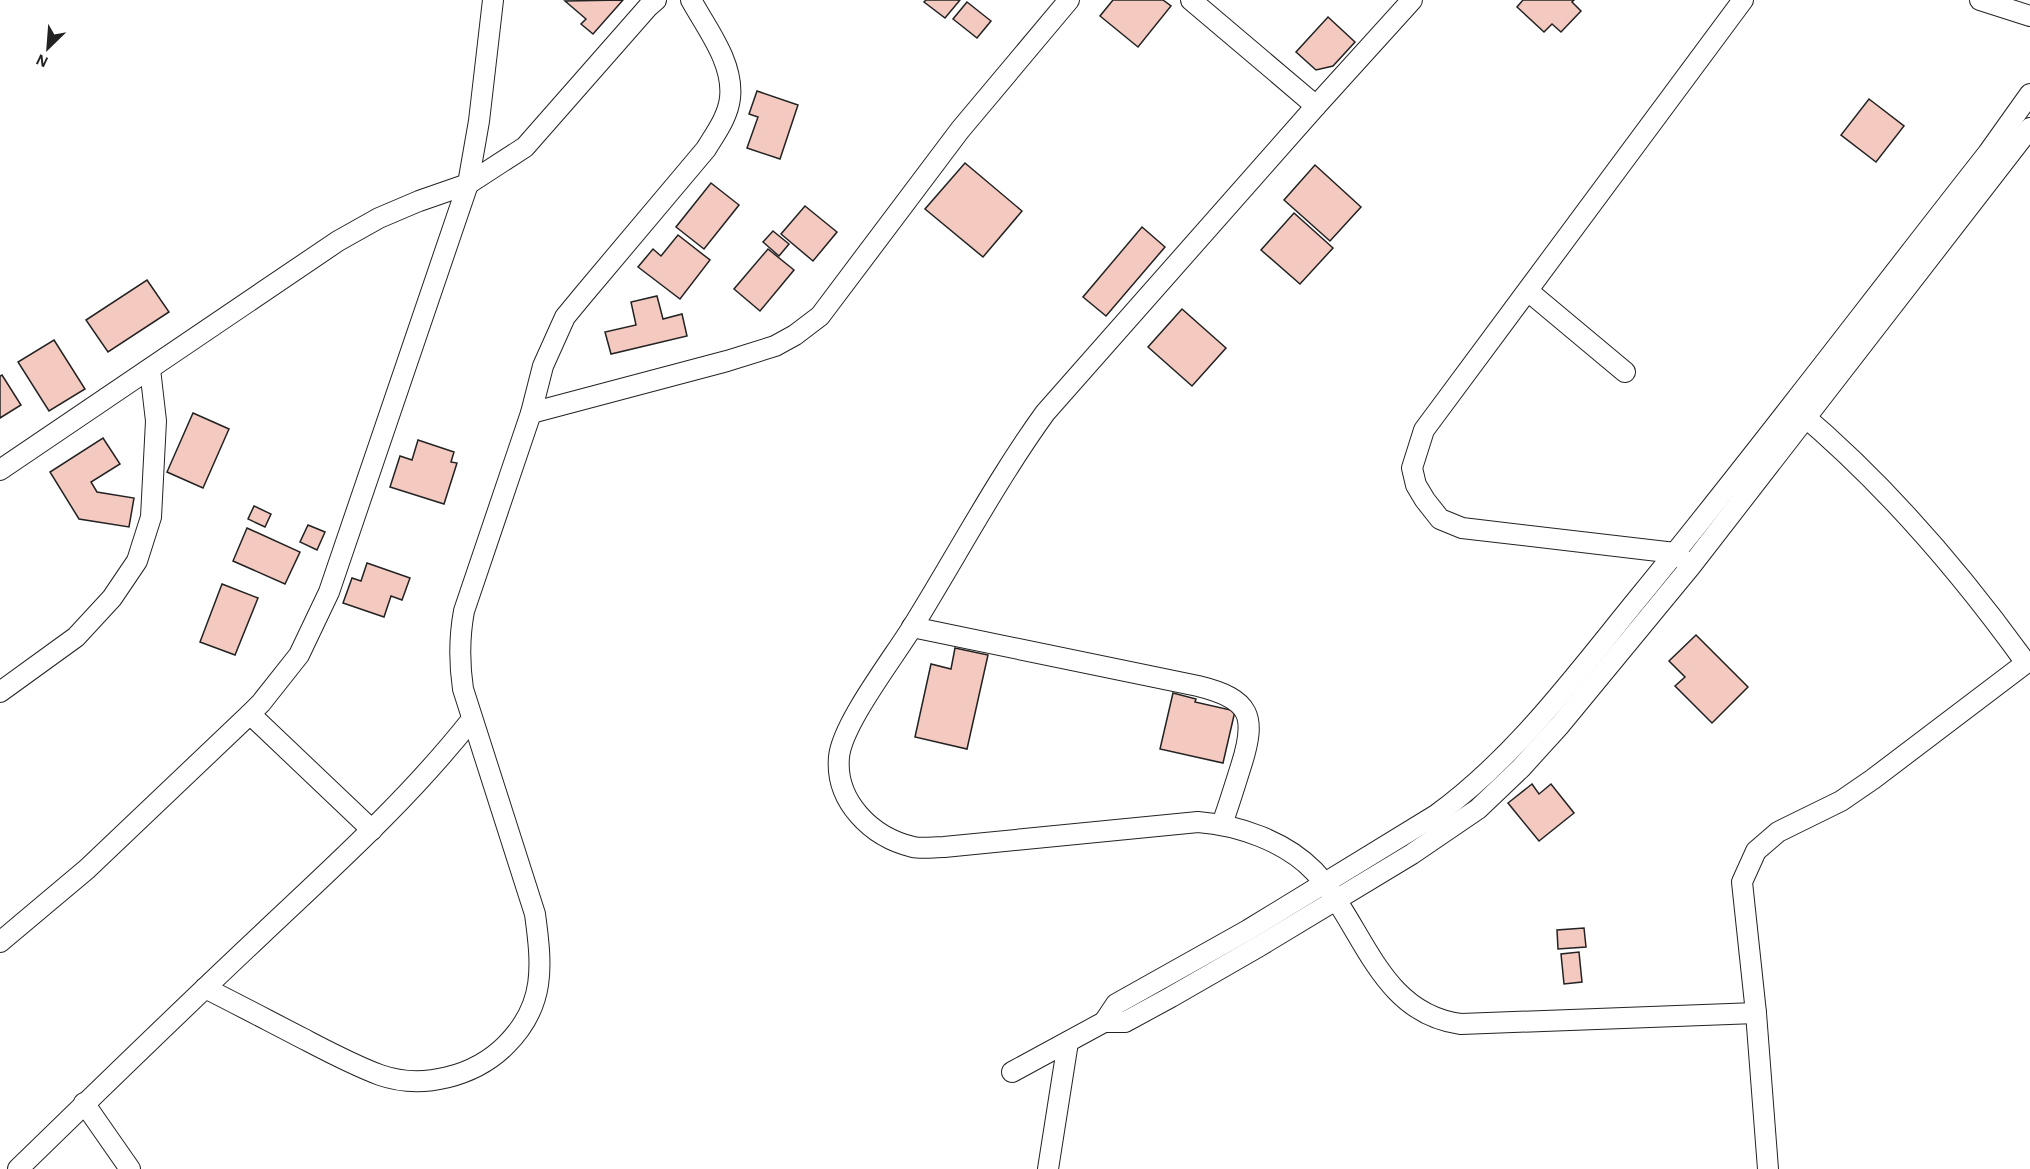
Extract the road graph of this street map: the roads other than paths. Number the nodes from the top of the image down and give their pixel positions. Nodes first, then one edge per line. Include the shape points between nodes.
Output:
1 (493, 0) edge
2 (656, 0) edge
3 (690, 0) edge
4 (1069, 0) edge
5 (1191, 0) edge
6 (1412, 0) edge
7 (1743, 0) edge
8 (1980, 0) edge
9 (2030, 16) edge
10 (2030, 94) edge
11 (1316, 106) junction
12 (2030, 128) edge
13 (468, 184) junction
14 (1528, 291) junction
15 (150, 369) junction
16 (1625, 372) dead end
17 (1791, 405) junction
18 (531, 413) junction
19 (1806, 418) junction
20 (0, 470) edge
21 (1675, 553) junction
22 (1690, 566) junction
23 (912, 627) junction
24 (2028, 662) edge
25 (0, 692) edge
26 (250, 714) junction
27 (472, 719) junction
28 (1222, 824) junction
29 (372, 830) junction
30 (1324, 884) junction
31 (1336, 900) junction
32 (0, 942) edge
33 (205, 988) junction
34 (1756, 1013) junction
35 (1104, 1022) junction
36 (1068, 1041) junction
37 (1012, 1072) dead end
38 (84, 1103) junction
39 (18, 1169) edge
40 (130, 1169) edge
41 (1048, 1169) edge
42 (1768, 1169) edge

1 - 13 street
2 - 13 street via 525,147
3 - 18 street via 729,79 730,99 721,125 706,149 565,317 543,366
4 - 18 street via 960,130 820,316 775,345
5 - 11 street
6 - 11 street
7 - 14 street
8 - 9 street
10 - 17 street
11 - 23 street via 1045,413 1017,452
12 - 19 street
13 - 15 street via 379,218
13 - 26 street via 329,592 299,655
14 - 16 street
14 - 21 street via 1424,430 1412,468 1416,485 1440,519 1462,528
15 - 20 street
15 - 25 street via 156,421 151,517 137,561 112,598 76,637
17 - 19 street
17 - 21 street
18 - 27 street via 459,636 463,689
19 - 22 street
19 - 24 street via 1916,525
21 - 22 street
21 - 30 street via 1545,712 1465,794
22 - 31 street via 1560,725 1478,809
23 - 28 street via 1198,686 1238,702 1248,714 1251,726
23 - 28 street via 847,731 839,754 838,778 849,802 868,826 915,848 1155,825
24 - 34 street via 1873,779 1841,801 1778,832 1755,851 1742,882
26 - 29 street
26 - 32 street via 87,869
27 - 29 street via 444,755
27 - 33 street via 535,914 539,979 533,1009 519,1031 497,1053 469,1071 414,1081 382,1076 350,1063
28 - 30 street via 1296,856
29 - 33 street
30 - 31 street
30 - 35 street via 1116,1004
31 - 34 street via 1391,987 1415,1008 1448,1022
31 - 35 street via 1125,1022
33 - 38 street
34 - 42 street
35 - 36 street
36 - 37 street
36 - 41 street
38 - 39 street
38 - 40 street

